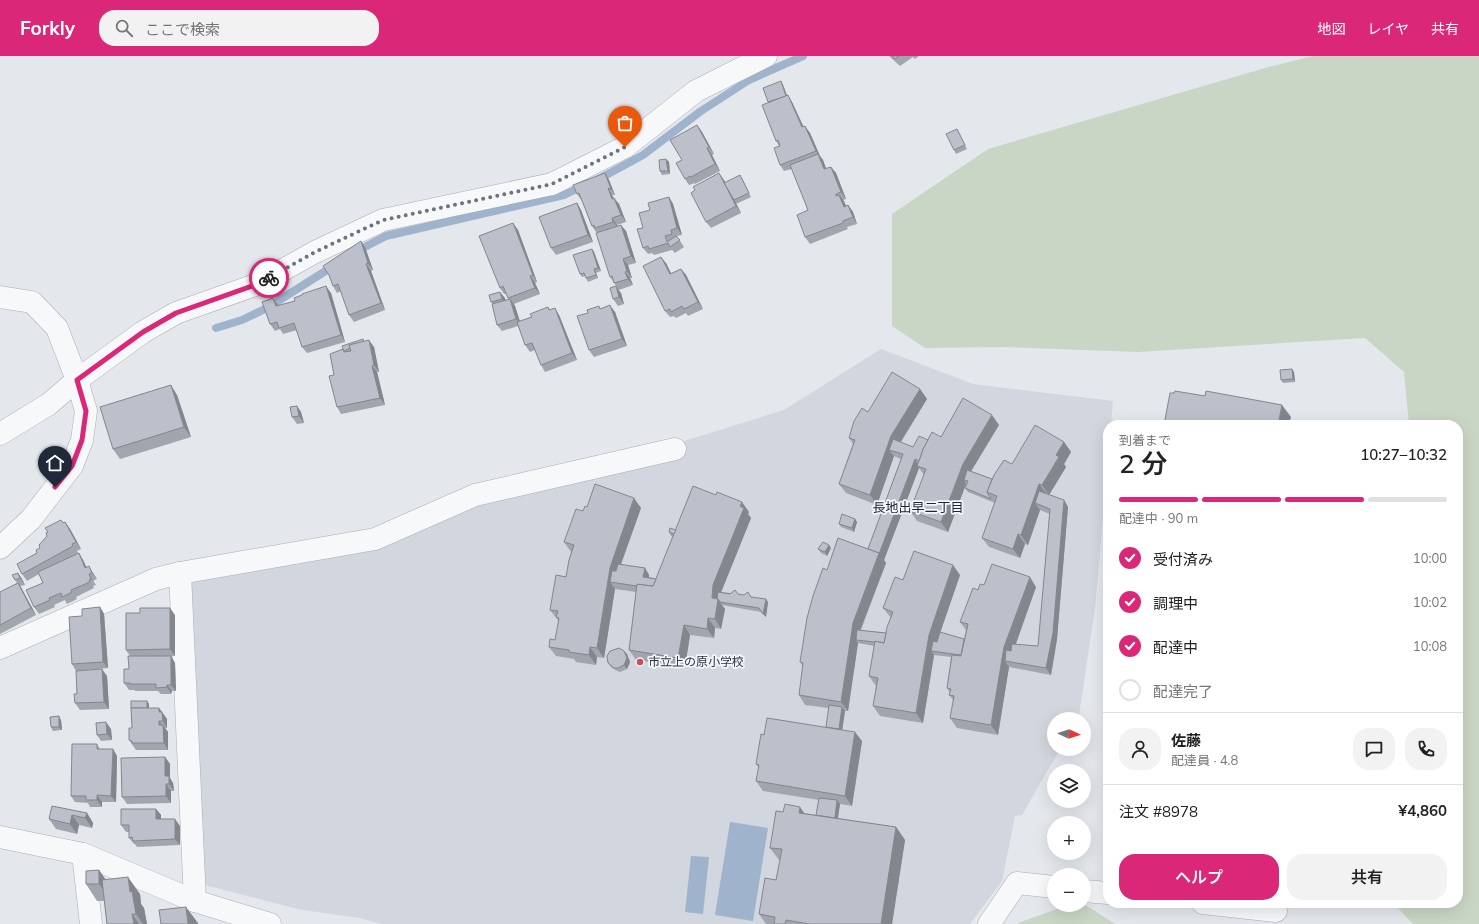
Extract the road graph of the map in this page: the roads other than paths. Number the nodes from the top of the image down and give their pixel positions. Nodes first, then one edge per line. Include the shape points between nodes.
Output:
1 (766, 56) edge
2 (0, 297) edge
3 (77, 380) junction
4 (0, 434) edge
5 (675, 449) dead end
6 (0, 548) edge
7 (180, 573) junction
8 (0, 648) edge
9 (0, 837) edge
10 (83, 854) junction
11 (1047, 886) edge
12 (1091, 891) edge
13 (1103, 892) edge
14 (195, 901) junction
15 (1249, 908) edge
16 (1276, 911) dead end
17 (91, 924) edge
18 (270, 924) edge
19 (989, 924) edge

1 - 3 street via 696,91 625,147 552,184 383,220 315,252 258,284 176,313 143,332
2 - 3 street via 32,302 56,328
3 - 4 street via 49,404
3 - 6 street via 86,411 82,440 72,466 31,519
5 - 7 street via 475,495 375,539
7 - 8 street via 156,579
7 - 14 street
9 - 10 street
10 - 14 street
10 - 17 street
11 - 19 street via 1016,884
12 - 13 street
14 - 18 street
15 - 16 street

